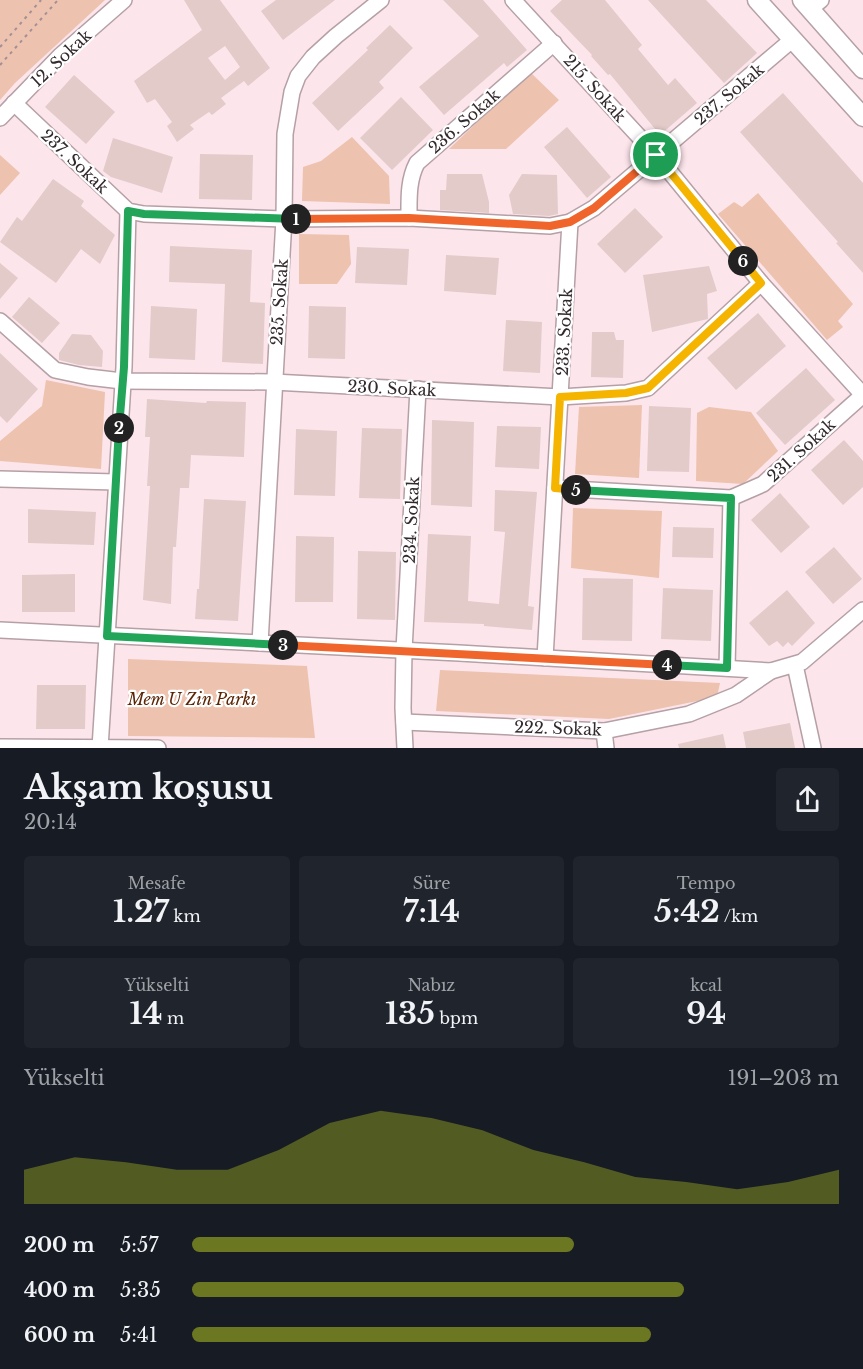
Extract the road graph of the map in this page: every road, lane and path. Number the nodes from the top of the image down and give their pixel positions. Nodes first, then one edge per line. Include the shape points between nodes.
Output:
1 (41, 0) edge
2 (58, 0) edge
3 (124, 0) edge
4 (381, 0) edge
5 (513, 0) edge
6 (757, 0) edge
7 (811, 3) edge
8 (793, 39) junction
9 (554, 43) junction
10 (0, 47) edge
11 (0, 65) edge
12 (863, 69) edge
13 (14, 103) junction
14 (863, 117) edge
15 (0, 118) edge
16 (656, 155) junction
17 (128, 211) junction
18 (409, 218) junction
19 (284, 219) junction
20 (570, 222) junction
21 (761, 283) junction
22 (0, 321) edge
23 (122, 381) junction
24 (273, 382) junction
25 (418, 389) junction
26 (863, 395) edge
27 (560, 397) junction
28 (0, 479) edge
29 (116, 482) junction
30 (555, 488) junction
31 (731, 498) junction
32 (863, 610) edge
33 (0, 630) edge
34 (107, 636) junction
35 (260, 644) junction
36 (404, 651) junction
37 (545, 658) junction
38 (795, 665) junction
39 (727, 668) junction
40 (771, 671) junction
41 (404, 722) junction
42 (604, 731) junction
43 (0, 747) edge
44 (100, 747) edge
45 (158, 748) edge
46 (405, 748) edge
47 (606, 748) edge
48 (813, 748) edge

1 - 10 path
2 - 11 path
3 - 13 street, 12. Sokak
4 - 19 street, 235. Sokak via 313,57 298,76 285,134
5 - 9 street, 215. Sokak
6 - 8 main road
7 - 12 main road
8 - 14 main road
8 - 16 street, 237. Sokak
9 - 16 street, 215. Sokak
9 - 18 street, 236. Sokak via 417,163 410,185
13 - 15 street, 12. Sokak
13 - 17 street, 237. Sokak
16 - 20 street, 237. Sokak via 594,208
16 - 21 street, 215. Sokak
17 - 19 street, 237. Sokak
17 - 23 street
18 - 19 street, 237. Sokak
18 - 20 street, 237. Sokak via 550,226
19 - 24 street, 235. Sokak
20 - 27 street, 233. Sokak
21 - 26 street, 215. Sokak
21 - 27 street, 230. Sokak via 648,388
22 - 23 street, 230. Sokak via 55,370
23 - 24 street, 230. Sokak
23 - 29 street
24 - 25 street, 230. Sokak
24 - 35 street, 235. Sokak
25 - 27 street, 230. Sokak
25 - 36 street, 234. Sokak
26 - 31 street, 231. Sokak via 763,484
27 - 30 street, 233. Sokak
28 - 29 street
29 - 34 street
30 - 31 street, 231. Sokak
30 - 37 street, 233. Sokak
31 - 39 street
32 - 38 street
33 - 34 street
34 - 35 street
34 - 44 street
35 - 36 street
36 - 37 street
36 - 41 street, 234. Sokak
37 - 39 street
38 - 40 street
38 - 48 street
39 - 40 street
40 - 42 street, 222. Sokak via 736,695 689,714
41 - 42 street, 222. Sokak
41 - 46 street, 234. Sokak
42 - 47 street
43 - 44 street
44 - 45 street

